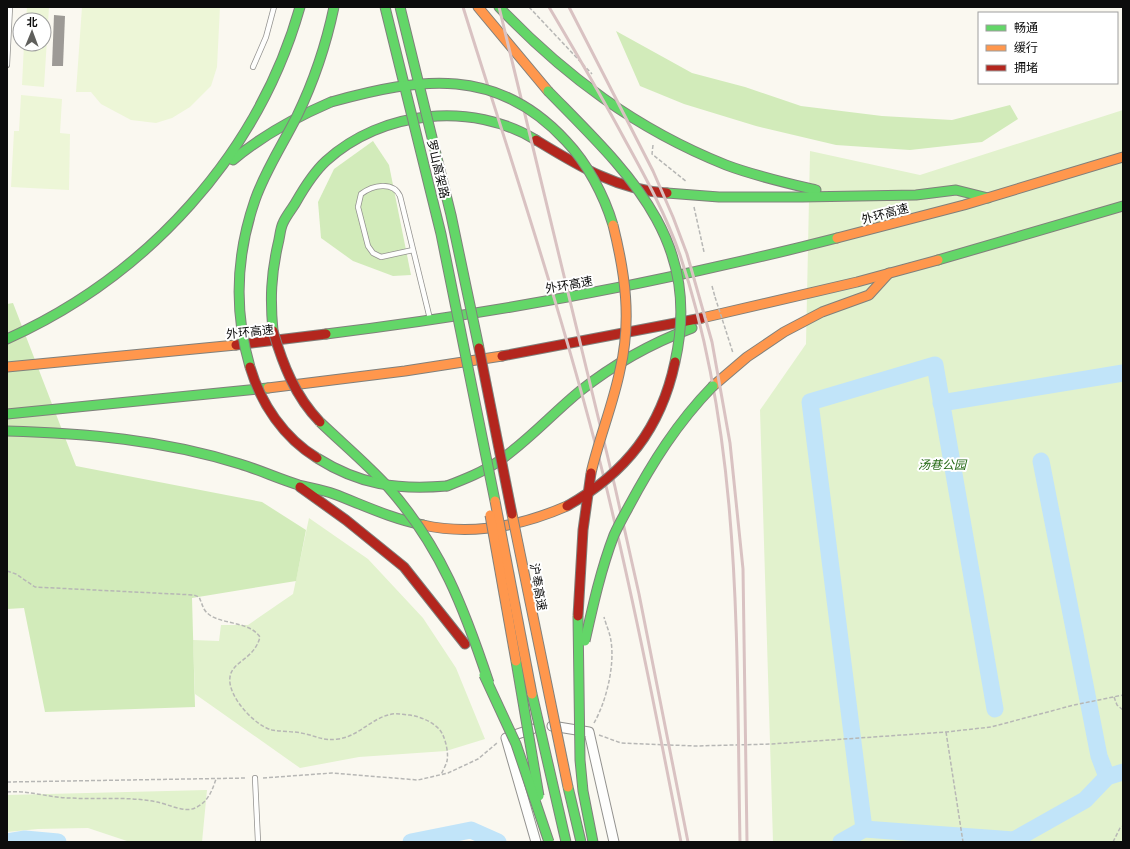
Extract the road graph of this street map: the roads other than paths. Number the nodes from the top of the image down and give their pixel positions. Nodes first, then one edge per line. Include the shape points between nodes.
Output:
1 (10, 7) edge
2 (274, 7) edge
3 (300, 7) edge
4 (334, 7) edge
5 (378, 7) edge
6 (385, 7) edge
7 (400, 7) edge
8 (406, 7) edge
9 (478, 7) edge
10 (499, 7) edge
11 (7, 65) edge
12 (253, 67) dead end
13 (1123, 157) edge
14 (214, 177) junction
15 (875, 196) junction
16 (989, 198) junction
17 (1123, 206) edge
18 (413, 250) junction
19 (889, 273) junction
20 (715, 315) junction
21 (430, 320) junction
22 (477, 335) joint
23 (7, 339) edge
24 (7, 367) edge
25 (7, 414) edge
26 (7, 431) edge
27 (297, 484) junction
28 (489, 683) junction
29 (578, 708) junction
30 (255, 778) dead end
31 (544, 827) junction
32 (258, 842) edge
33 (536, 842) edge
34 (548, 842) edge
35 (566, 842) edge
36 (581, 842) edge
37 (584, 842) edge
38 (593, 842) edge
39 (614, 842) edge

1 - 11 lane
2 - 12 lane via 266,37
3 - 14 main road via 288,50 264,104 246,134
4 - 20 main road, bridge via 323,53 311,85 264,180 249,218 239,277 239,314 245,349 255,382 271,412 293,439 323,463 353,478 406,489 447,486 483,472 511,454 567,402 614,366 660,341 705,324
5 - 31 main road, bridge via 426,200 464,380
6 - 35 main road, 罗山高架路, bridge via 463,338 523,653
7 - 22 main road, 罗山高架路, bridge via 422,85
8 - 37 main road via 426,78 462,232 539,629
9 - 27 main road, bridge via 548,91 624,173 659,222 678,278 681,309 675,368 665,398 639,446 623,465 589,494 549,515 514,525 475,530 418,525 321,489
10 - 15 main road via 545,53 581,83 643,125 677,143 712,160 763,178 816,190
13 - 16 main road, 外环高速
14 - 23 main road via 174,222 124,270 71,308
14 - 29 main road, bridge via 236,157 303,113 331,102 392,87 441,83 481,86 518,99 552,124 578,154 602,198 614,227 623,260 627,297 626,337 620,376 593,467 583,535 578,600
15 - 16 main road via 916,195 956,190
15 - 28 main road, bridge via 747,197 650,192 620,184 585,170 526,134 494,122 464,116 428,116 392,123 355,139 326,161 304,188 283,223 274,261 270,297 273,331 282,362 297,393 321,421 393,493 425,534 450,578
16 - 21 main road, 外环高速 via 726,265 564,298
17 - 19 main road
18 - 18 lane via 400,196 395,189 391,186 382,186 361,194 358,207 368,246 373,253 377,256 386,256
18 - 21 lane
19 - 20 main road
19 - 29 main road, bridge via 869,295 822,312 784,332 747,357 690,409 663,443 638,486 612,540 593,602 585,640
20 - 25 main road via 572,344 407,371 240,392
21 - 24 main road, 外环高速 via 236,346
22 - 36 main road, 沪奉高速, bridge via 536,644
26 - 27 main road via 96,436 152,443 231,461
27 - 28 main road, bridge via 404,567 452,625
28 - 31 main road, bridge via 516,744
29 - 38 main road, bridge via 581,776
30 - 32 lane
31 - 34 main road, bridge
33 - 39 street via 506,738 548,725 589,732

